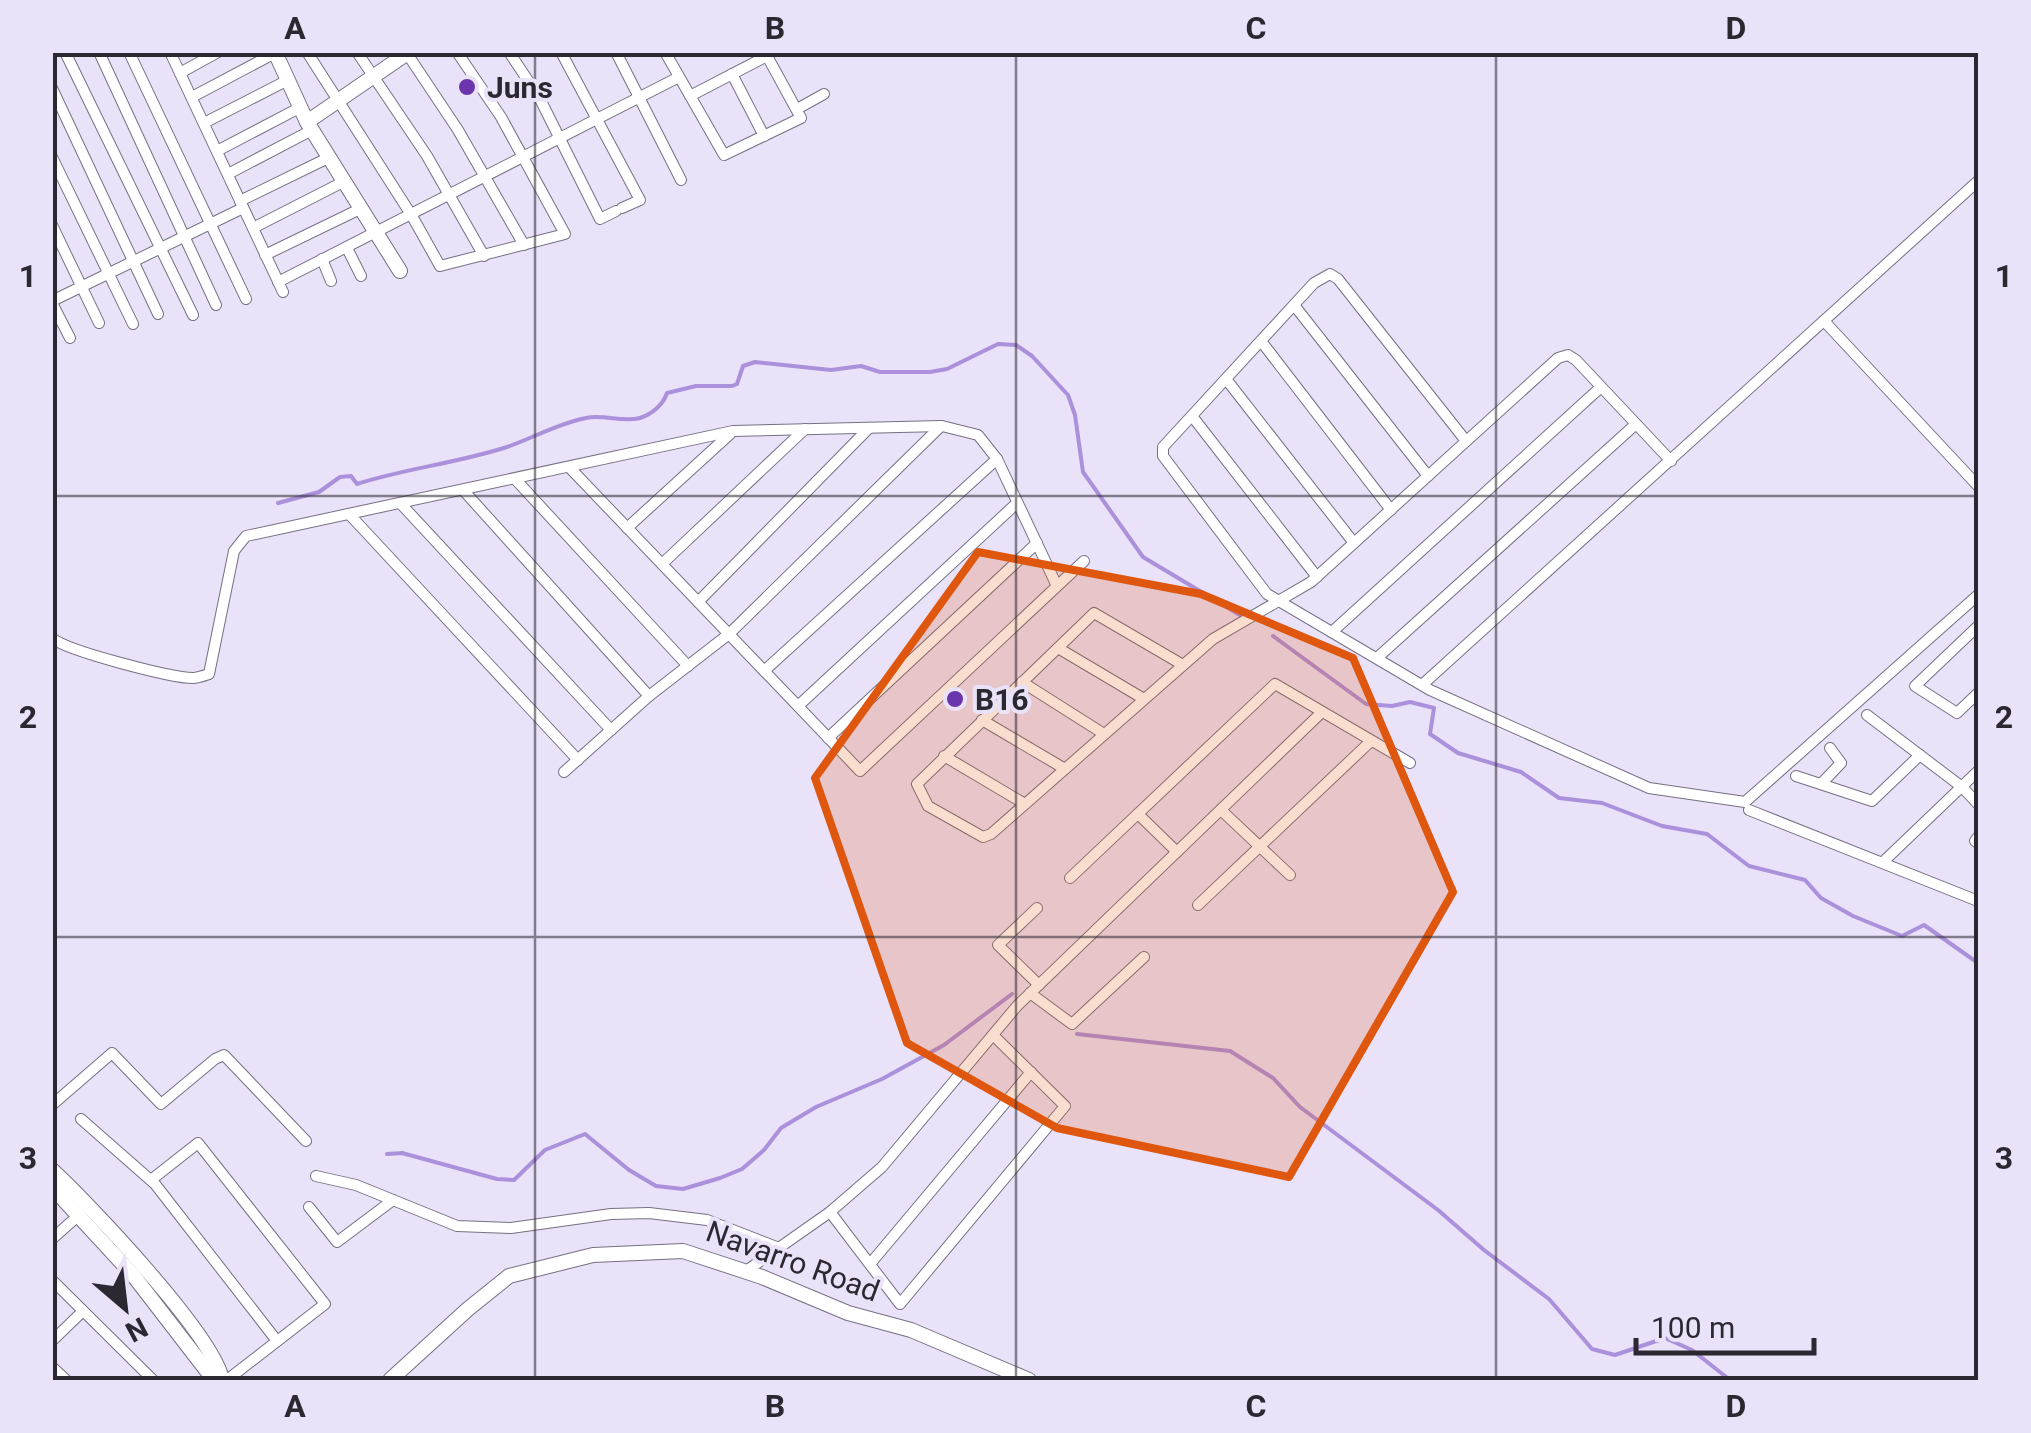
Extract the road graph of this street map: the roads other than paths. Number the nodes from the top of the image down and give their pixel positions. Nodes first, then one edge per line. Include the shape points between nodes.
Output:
1 (99, 52) edge
2 (129, 52) edge
3 (170, 52) edge
4 (218, 52) edge
5 (275, 52) edge
6 (306, 52) edge
7 (358, 52) edge
8 (458, 52) edge
9 (509, 52) edge
10 (561, 52) edge
11 (616, 52) edge
12 (665, 52) edge
13 (67, 53) edge
14 (407, 53) edge
15 (52, 60) edge
16 (180, 73) junction
17 (732, 74) junction
18 (374, 77) junction
19 (679, 77) junction
20 (288, 80) junction
21 (52, 88) edge
22 (824, 94) dead end
23 (690, 96) junction
24 (192, 97) junction
25 (640, 98) junction
26 (338, 102) junction
27 (300, 107) junction
28 (797, 109) junction
29 (598, 119) junction
30 (204, 123) junction
31 (310, 126) junction
32 (764, 136) junction
33 (561, 138) junction
34 (217, 151) junction
35 (52, 157) edge
36 (330, 158) junction
37 (523, 158) junction
38 (228, 174) junction
39 (486, 177) junction
40 (681, 180) dead end
41 (345, 181) junction
42 (1978, 181) edge
43 (448, 196) junction
44 (242, 204) junction
45 (362, 208) junction
46 (412, 216) junction
47 (211, 224) junction
48 (52, 225) edge
49 (253, 228) junction
50 (378, 233) junction
51 (184, 238) junction
52 (524, 245) junction
53 (347, 248) junction
54 (159, 249) junction
55 (266, 255) junction
56 (484, 256) junction
57 (322, 259) junction
58 (134, 260) junction
59 (400, 272) dead end
60 (108, 273) junction
61 (360, 276) dead end
62 (330, 280) dead end
63 (82, 284) junction
64 (246, 298) dead end
65 (52, 302) edge
66 (216, 305) dead end
67 (1294, 305) junction
68 (158, 314) dead end
69 (193, 314) dead end
70 (1824, 320) junction
71 (99, 323) dead end
72 (134, 324) dead end
73 (70, 338) dead end
74 (1260, 341) junction
75 (1226, 379) junction
76 (1601, 386) junction
77 (1192, 416) junction
78 (1636, 424) junction
79 (942, 426) junction
80 (870, 428) junction
81 (805, 429) junction
82 (733, 431) junction
83 (1466, 441) junction
84 (997, 459) junction
85 (1670, 460) junction
86 (568, 466) junction
87 (1428, 476) junction
88 (516, 480) junction
89 (1978, 486) edge
90 (464, 491) junction
91 (1017, 503) junction
92 (401, 504) junction
93 (1391, 510) junction
94 (349, 514) junction
95 (627, 528) junction
96 (1354, 543) junction
97 (1037, 544) junction
98 (1084, 561) dead end
99 (662, 564) junction
100 (1317, 576) junction
101 (1057, 586) junction
102 (1978, 594) edge
103 (1278, 600) junction
104 (698, 602) junction
105 (1978, 626) edge
106 (1332, 632) junction
107 (729, 634) junction
108 (52, 638) edge
109 (1058, 648) junction
110 (1377, 658) junction
111 (1184, 665) junction
112 (688, 666) junction
113 (764, 671) junction
114 (1022, 682) junction
115 (1422, 685) junction
116 (1978, 693) edge
117 (649, 696) junction
118 (1144, 699) junction
119 (798, 706) junction
120 (1322, 712) junction
121 (1867, 715) dead end
122 (982, 720) junction
123 (611, 730) junction
124 (1104, 734) junction
125 (828, 738) junction
126 (1372, 741) junction
127 (1830, 748) dead end
128 (1920, 754) junction
129 (944, 756) junction
130 (578, 760) junction
131 (1410, 763) dead end
132 (1065, 769) junction
133 (1978, 771) edge
134 (564, 772) dead end
135 (1796, 776) dead end
136 (1820, 784) junction
137 (1962, 787) junction
138 (1025, 804) junction
139 (1978, 804) edge
140 (1221, 810) junction
141 (1749, 810) dead end
142 (1138, 814) junction
143 (1260, 846) junction
144 (1177, 852) junction
145 (1884, 862) junction
146 (1290, 874) dead end
147 (1070, 878) dead end
148 (1978, 901) edge
149 (1198, 904) dead end
150 (1037, 908) dead end
151 (1144, 957) dead end
152 (1035, 989) junction
153 (993, 1035) junction
154 (1031, 1072) junction
155 (52, 1105) edge
156 (81, 1119) dead end
157 (306, 1141) dead end
158 (52, 1170) edge
159 (316, 1176) dead end
160 (151, 1180) junction
161 (52, 1187) edge
162 (393, 1200) junction
163 (310, 1207) dead end
164 (84, 1211) junction
165 (830, 1212) junction
166 (52, 1239) edge
167 (778, 1248) junction
168 (870, 1264) junction
169 (746, 1271) junction
170 (52, 1280) edge
171 (83, 1311) junction
172 (52, 1341) edge
173 (276, 1342) junction
174 (52, 1367) edge
175 (66, 1380) edge
176 (152, 1380) edge
177 (214, 1380) edge
178 (225, 1380) edge
179 (390, 1380) edge
180 (1029, 1380) edge

1 - 51 street
2 - 47 street
3 - 16 street
4 - 16 street
5 - 20 street
5 - 24 street
6 - 26 street
7 - 18 street
8 - 37 street
9 - 33 street
10 - 29 street
11 - 25 street
12 - 19 street
13 - 15 street
13 - 54 street
14 - 18 street
14 - 39 street
16 - 24 street
17 - 23 street
17 - 28 street via 767,56
17 - 32 street
18 - 26 street
18 - 43 street
19 - 23 street
19 - 25 street
20 - 27 street
20 - 30 street
21 - 58 street
22 - 28 street
23 - 32 street via 724,156
24 - 30 street
25 - 29 street
25 - 40 street
26 - 31 street
26 - 46 street
27 - 31 street
27 - 34 street
28 - 32 street via 801,118
29 - 33 street
29 - 33 street via 640,200 600,219
30 - 34 street
31 - 36 street
31 - 38 street
33 - 37 street
34 - 38 street
35 - 60 street
36 - 41 street
36 - 44 street
37 - 39 street
37 - 52 street via 565,234
38 - 44 street
39 - 43 street
39 - 52 street
41 - 45 street
41 - 49 street
42 - 70 street
43 - 46 street
43 - 56 street
44 - 47 street
44 - 49 street
45 - 50 street
45 - 55 street
46 - 50 street
46 - 56 street via 440,266
47 - 51 street
47 - 64 street
48 - 63 street
49 - 55 street
50 - 53 street
50 - 59 street
51 - 54 street
51 - 66 street
52 - 56 street
53 - 57 street
53 - 61 street
54 - 58 street
54 - 69 street
55 - 57 street via 281,287
57 - 62 street
58 - 60 street
58 - 68 street
60 - 63 street
60 - 72 street
63 - 65 street
63 - 71 street
65 - 73 street
67 - 74 street
67 - 83 street via 1322,276 1338,279
67 - 87 street
70 - 85 street
70 - 89 street
74 - 75 street
74 - 93 street
75 - 77 street
75 - 96 street
76 - 78 street
76 - 83 street via 1576,360 1558,358
76 - 106 street
77 - 100 street
77 - 103 street via 1163,447 1163,456
78 - 85 street
78 - 110 street
79 - 80 street
79 - 84 street via 978,435
79 - 107 street
80 - 81 street
80 - 104 street
81 - 82 street
81 - 99 street
82 - 86 street
82 - 95 street
83 - 87 street
84 - 91 street
84 - 113 street
85 - 115 street
86 - 88 street
86 - 95 street
87 - 93 street
88 - 90 street
88 - 112 street
90 - 92 street
90 - 117 street
91 - 97 street
91 - 119 street
92 - 94 street
92 - 123 street
93 - 96 street
94 - 108 street via 246,536 234,551 209,674 164,672
94 - 130 street
95 - 99 street
96 - 100 street
97 - 101 street
97 - 125 street
98 - 101 street
99 - 104 street
100 - 103 street
101 - 125 street via 860,771
102 - 115 street via 1899,672 1745,802 1649,788
103 - 106 street
103 - 111 street via 1212,639
104 - 107 street
105 - 116 street via 1915,686 1957,713
106 - 110 street
107 - 112 street
107 - 113 street
109 - 111 street via 1094,613
109 - 114 street
109 - 118 street
110 - 115 street
111 - 118 street
112 - 117 street
113 - 119 street
114 - 122 street
114 - 124 street
117 - 123 street
118 - 124 street
119 - 125 street
120 - 126 street
120 - 140 street
120 - 142 street via 1274,684
121 - 128 street
122 - 129 street
122 - 132 street
123 - 130 street
124 - 132 street
126 - 131 street
126 - 143 street
127 - 136 street via 1841,762
128 - 136 street via 1872,802
128 - 137 street
129 - 138 street
129 - 138 street via 917,784 928,806 983,837
130 - 134 street
132 - 138 street
133 - 137 street
135 - 136 street
137 - 139 street
137 - 145 street
140 - 143 street
140 - 144 street
141 - 145 street
142 - 144 street
142 - 147 street
143 - 146 street
143 - 149 street
144 - 152 street
145 - 148 street
150 - 152 street via 998,945
151 - 152 street via 1072,1024
152 - 153 street
153 - 154 street
153 - 165 street via 903,1144
154 - 168 street
154 - 168 street via 1065,1106 900,1304
155 - 157 street via 112,1053 161,1104 224,1054
156 - 160 street
158 - 164 street
159 - 162 street
160 - 173 street
160 - 173 street via 198,1143 325,1304
161 - 164 street
162 - 163 street via 337,1242
162 - 167 street via 457,1226 484,1229 612,1214 678,1215
164 - 166 street
164 - 177 street
164 - 178 street via 125,1244
165 - 167 street
165 - 168 street
167 - 169 street
169 - 179 street, Navarro Road via 683,1251 593,1256 532,1268 481,1298
169 - 180 street, Navarro Road
170 - 171 street
171 - 172 street
171 - 176 street
173 - 178 street
174 - 175 street

